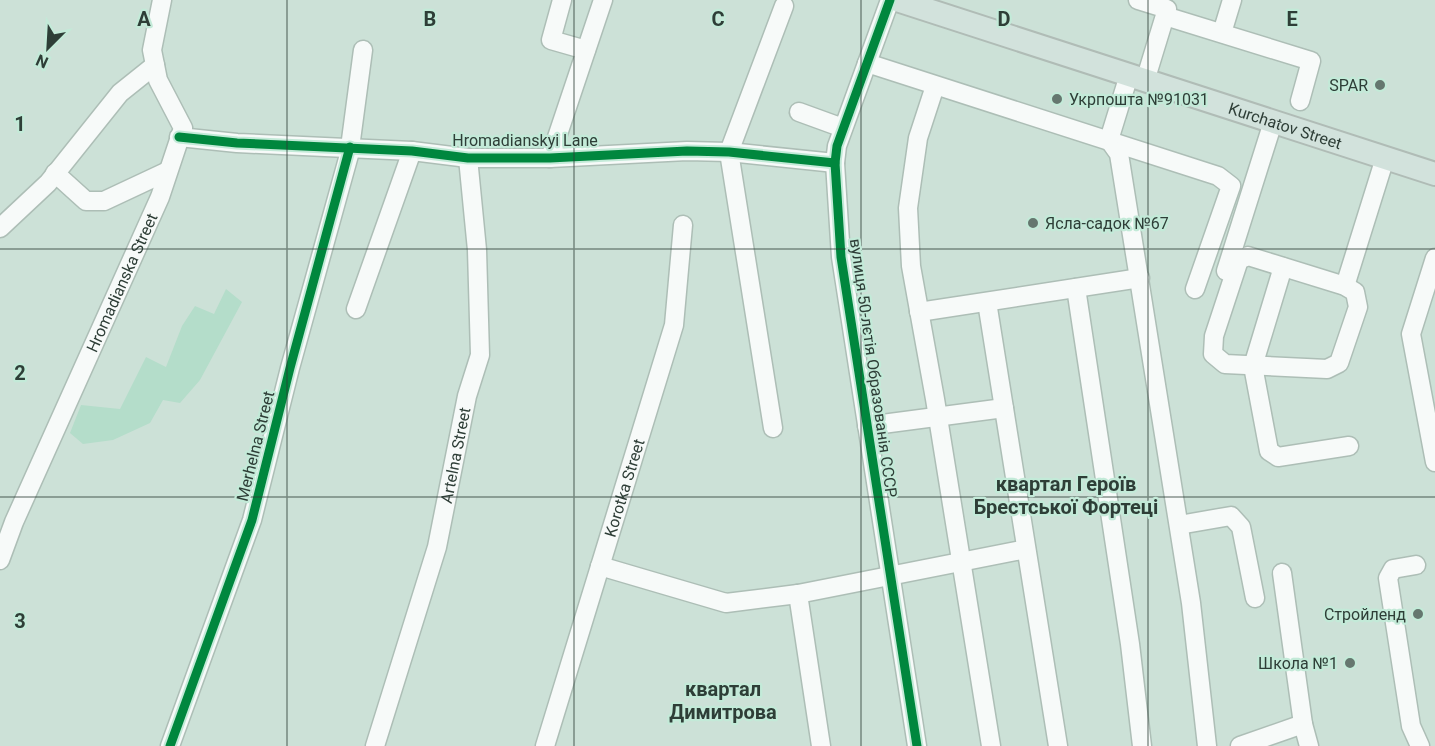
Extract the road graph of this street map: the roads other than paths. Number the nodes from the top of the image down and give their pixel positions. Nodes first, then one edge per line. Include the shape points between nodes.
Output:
1 (162, 0) edge
2 (562, 0) edge
3 (603, 0) edge
4 (890, 0) edge
5 (897, 0) edge
6 (1138, 0) edge
7 (1232, 0) edge
8 (784, 6) dead end
9 (1165, 16) junction
10 (1222, 33) junction
11 (363, 50) dead end
12 (586, 50) junction
13 (867, 63) junction
14 (155, 65) junction
15 (1137, 78) junction
16 (935, 86) junction
17 (1300, 100) dead end
18 (799, 112) dead end
19 (1273, 122) junction
20 (843, 128) junction
21 (179, 137) junction
22 (1109, 140) junction
23 (350, 147) junction
24 (412, 151) junction
25 (729, 152) junction
26 (468, 158) junction
27 (550, 158) junction
28 (1385, 158) junction
29 (835, 163) junction
30 (168, 171) junction
31 (55, 173) junction
32 (1435, 174) edge
33 (683, 225) dead end
34 (0, 228) edge
35 (1435, 258) edge
36 (1283, 267) junction
37 (1140, 278) junction
38 (1345, 286) junction
39 (1221, 287) dead end
40 (1076, 288) junction
41 (1196, 289) dead end
42 (987, 302) junction
43 (356, 309) dead end
44 (919, 312) junction
45 (1253, 366) junction
46 (1004, 408) junction
47 (938, 417) junction
48 (867, 426) junction
49 (773, 428) dead end
50 (1349, 446) dead end
51 (1435, 462) edge
52 (1179, 525) junction
53 (6, 528) edge
54 (1026, 549) junction
55 (0, 560) edge
56 (961, 561) junction
57 (1416, 565) dead end
58 (600, 566) junction
59 (1282, 573) dead end
60 (890, 575) junction
61 (798, 594) junction
62 (1255, 598) dead end
63 (1303, 724) junction
64 (170, 746) edge
65 (375, 746) edge
66 (545, 746) edge
67 (821, 746) edge
68 (917, 746) edge
69 (991, 746) edge
70 (1058, 746) edge
71 (1142, 746) edge
72 (1207, 746) edge
73 (1240, 746) edge
74 (1309, 746) edge
75 (1420, 746) edge

1 - 14 street, Hromadianska Street via 152,50
2 - 12 street via 551,40
3 - 12 street
4 - 13 street, вулиця 50-лєтія Образованія СССР
5 - 15 main road, Kurchatov Street
6 - 9 street via 1167,9
7 - 10 street
8 - 25 street
9 - 10 street
9 - 15 street
10 - 17 street via 1311,61
11 - 23 street, Merhelna Street
12 - 27 street
13 - 16 street
13 - 20 street, вулиця 50-лєтія Образованія СССР
14 - 21 street, Hromadianska Street via 158,80 183,128
14 - 31 street via 120,93
15 - 19 main road, Kurchatov Street
15 - 22 street
16 - 22 street
16 - 44 street via 918,138 908,208 910,266
18 - 20 street
19 - 28 main road, Kurchatov Street
19 - 39 street
20 - 29 street, вулиця 50-лєтія Образованія СССР
21 - 23 street, Hromadianskyi Lane
21 - 30 street, Hromadianska Street
22 - 37 street via 1119,154
22 - 41 street via 1218,176 1230,186
23 - 24 street, Hromadianskyi Lane
23 - 64 street, Merhelna Street via 252,520
24 - 26 street, Hromadianskyi Lane
24 - 43 street
25 - 27 street, Hromadianskyi Lane
25 - 29 street, Hromadianskyi Lane
25 - 49 street
26 - 27 street, Hromadianskyi Lane
26 - 65 street, Artelna Street via 477,250 480,355 467,396 437,547
28 - 32 main road, Kurchatov Street
28 - 38 street
29 - 48 street, вулиця 50-лєтія Образованія СССР via 841,257
30 - 31 street via 104,201 86,201
30 - 53 street, Hromadianska Street via 160,197
31 - 34 street
33 - 58 street, Korotka Street via 674,325
35 - 51 street via 1411,334
36 - 38 street
36 - 45 street
36 - 45 street via 1248,256 1239,260 1214,336 1213,354 1224,364
37 - 40 street
37 - 52 street
38 - 45 street via 1355,291 1358,307 1339,363 1327,369
40 - 42 street
40 - 71 street
42 - 44 street
42 - 46 street
44 - 47 street
45 - 50 street via 1269,451 1278,457
46 - 47 street
46 - 54 street
47 - 48 street
47 - 56 street
48 - 60 street, вулиця 50-лєтія Образованія СССР
52 - 62 street via 1231,516 1241,527
52 - 72 street
53 - 55 street, Hromadianska Street
54 - 56 street
54 - 70 street
56 - 60 street
56 - 69 street
57 - 75 street via 1393,569 1388,578 1411,726
58 - 61 street via 726,603
58 - 66 street, Korotka Street
59 - 63 street
60 - 61 street
60 - 68 street, вулиця 50-лєтія Образованія СССР
61 - 67 street
63 - 73 street
63 - 74 street

